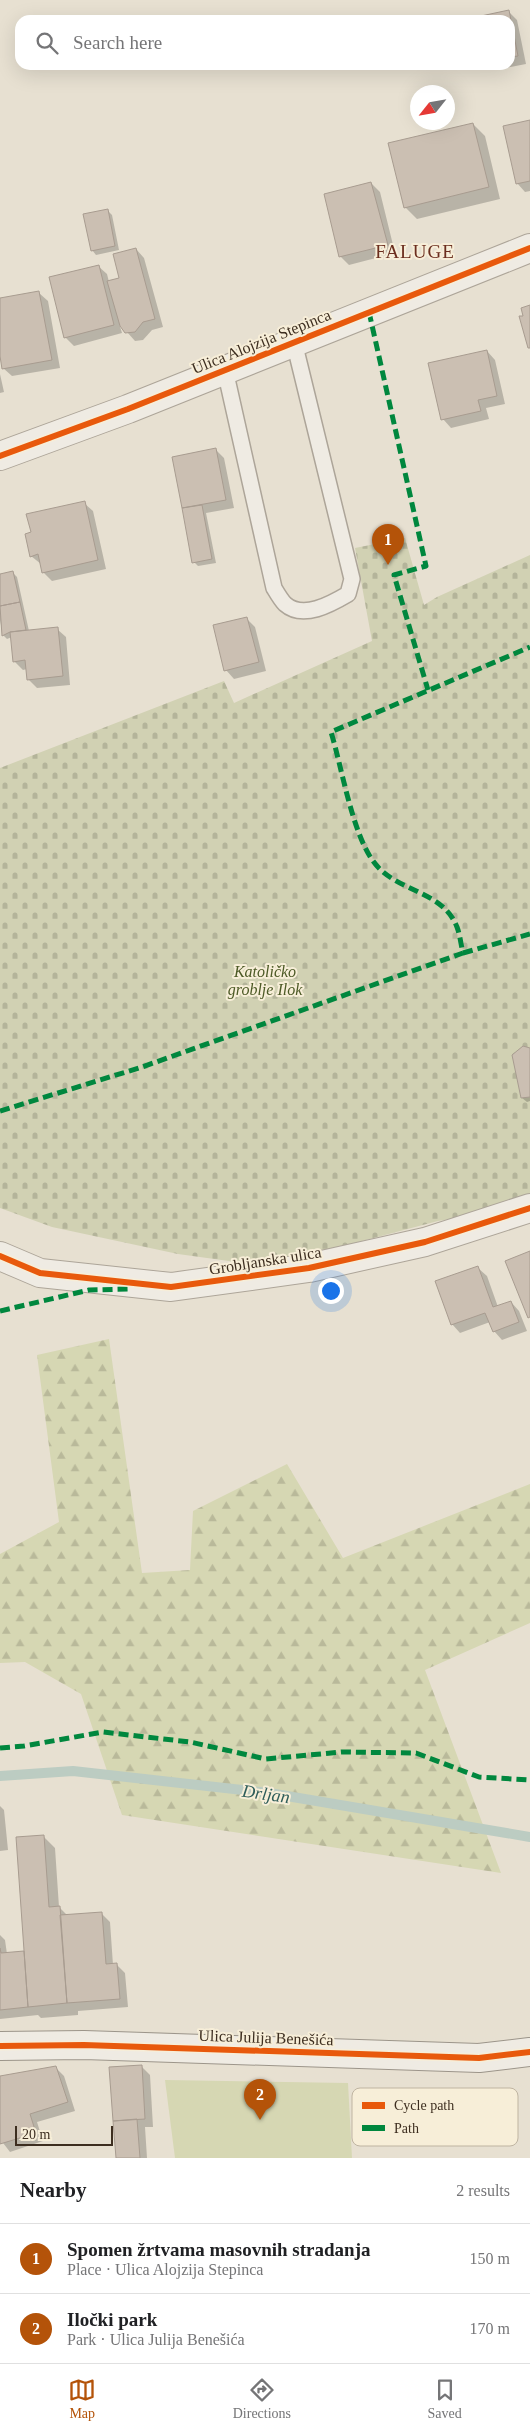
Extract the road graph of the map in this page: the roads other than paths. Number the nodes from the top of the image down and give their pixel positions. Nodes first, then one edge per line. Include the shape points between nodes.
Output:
1 (530, 248) edge
2 (294, 342) junction
3 (225, 370) junction
4 (0, 456) edge
5 (530, 1208) edge
6 (0, 1256) edge
7 (0, 2046) edge
8 (530, 2052) edge

1 - 2 street, Ulica Alojzija Stepinca
2 - 3 street, Ulica Alojzija Stepinca
2 - 3 lane via 352,579 348,594 332,604 298,611 285,604 274,588
3 - 4 street, Ulica Alojzija Stepinca
5 - 6 street, Grobljanska ulica via 426,1242 319,1266 171,1287 40,1273
7 - 8 street, Ulica Julija Benešića via 84,2045 479,2058

